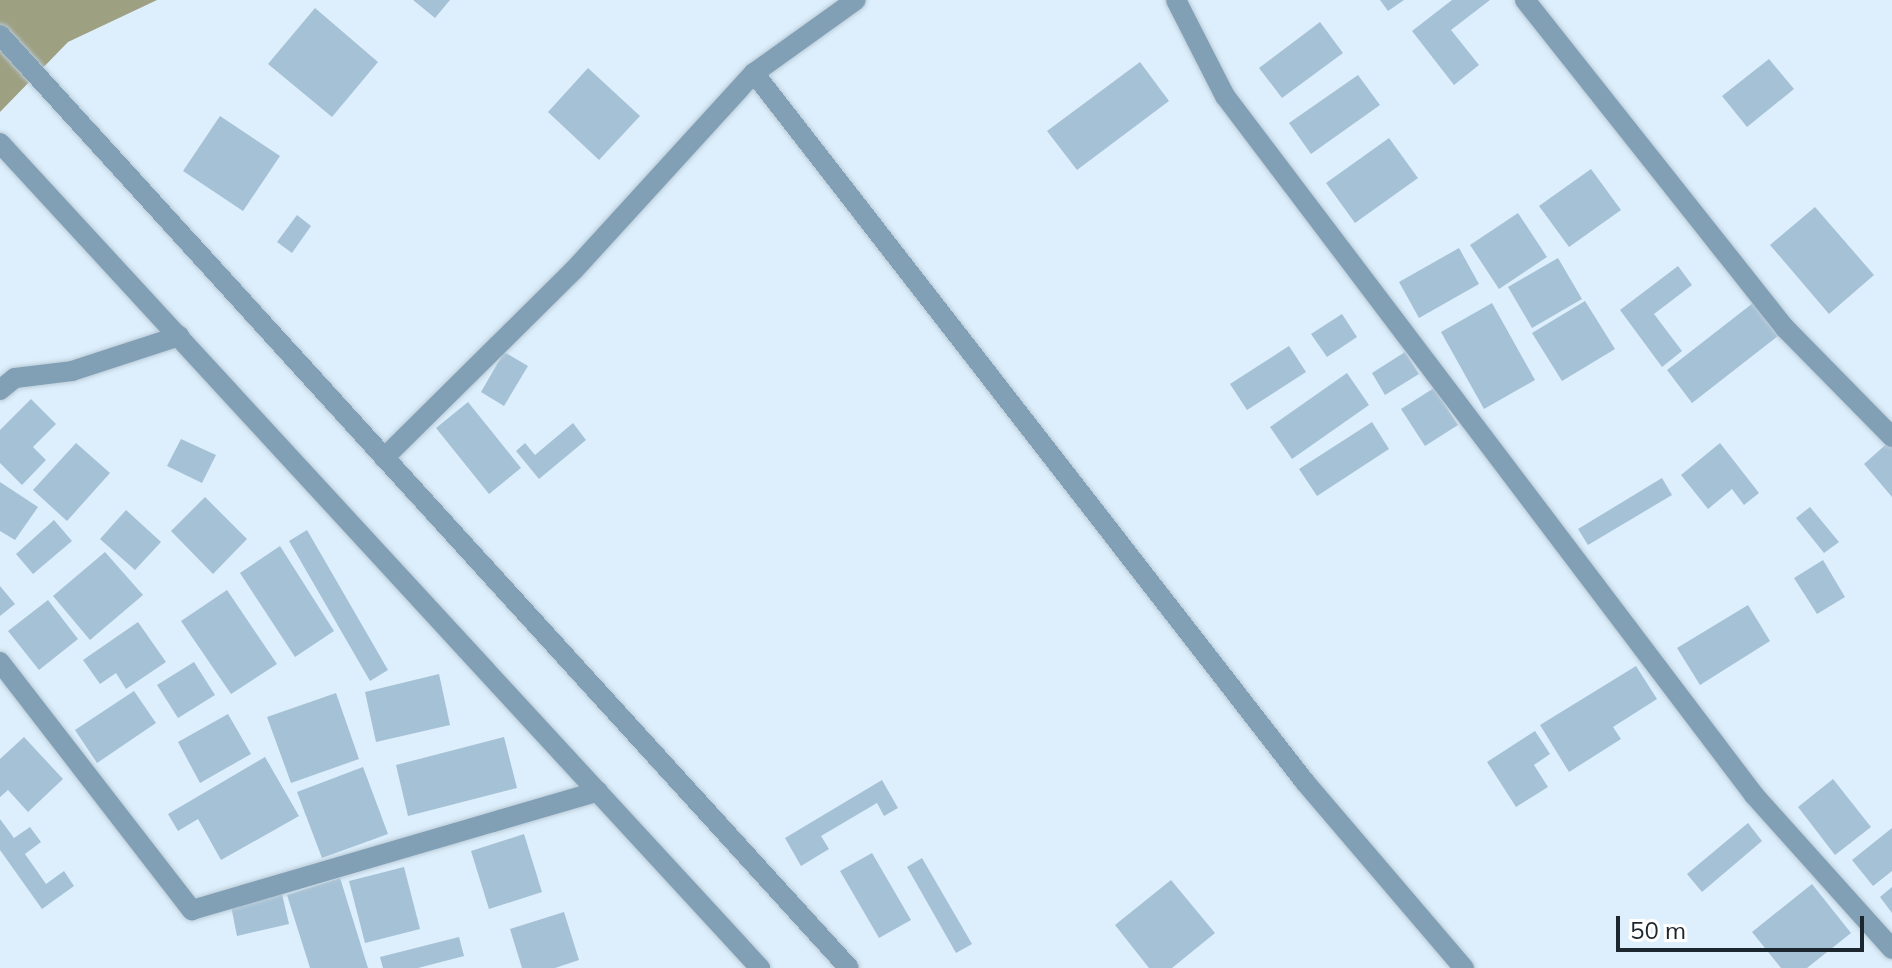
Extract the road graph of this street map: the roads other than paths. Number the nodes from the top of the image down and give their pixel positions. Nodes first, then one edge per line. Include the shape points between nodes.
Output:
1 (856, 0) edge
2 (1176, 0) edge
3 (1525, 0) edge
4 (0, 35) edge
5 (754, 73) junction
6 (0, 143) edge
7 (179, 336) junction
8 (0, 390) edge
9 (1892, 437) edge
10 (384, 458) junction
11 (0, 662) edge
12 (598, 791) junction
13 (1892, 949) edge
14 (760, 968) edge
15 (849, 968) edge
16 (1464, 968) edge

1 - 5 street
2 - 13 street via 1234,109 1754,795
3 - 9 street via 1785,328
4 - 10 street
5 - 10 street via 574,270
5 - 16 street via 1305,782
6 - 7 street
7 - 8 street via 72,371 15,378
7 - 12 street
10 - 15 street
11 - 12 street via 192,910
12 - 14 street

